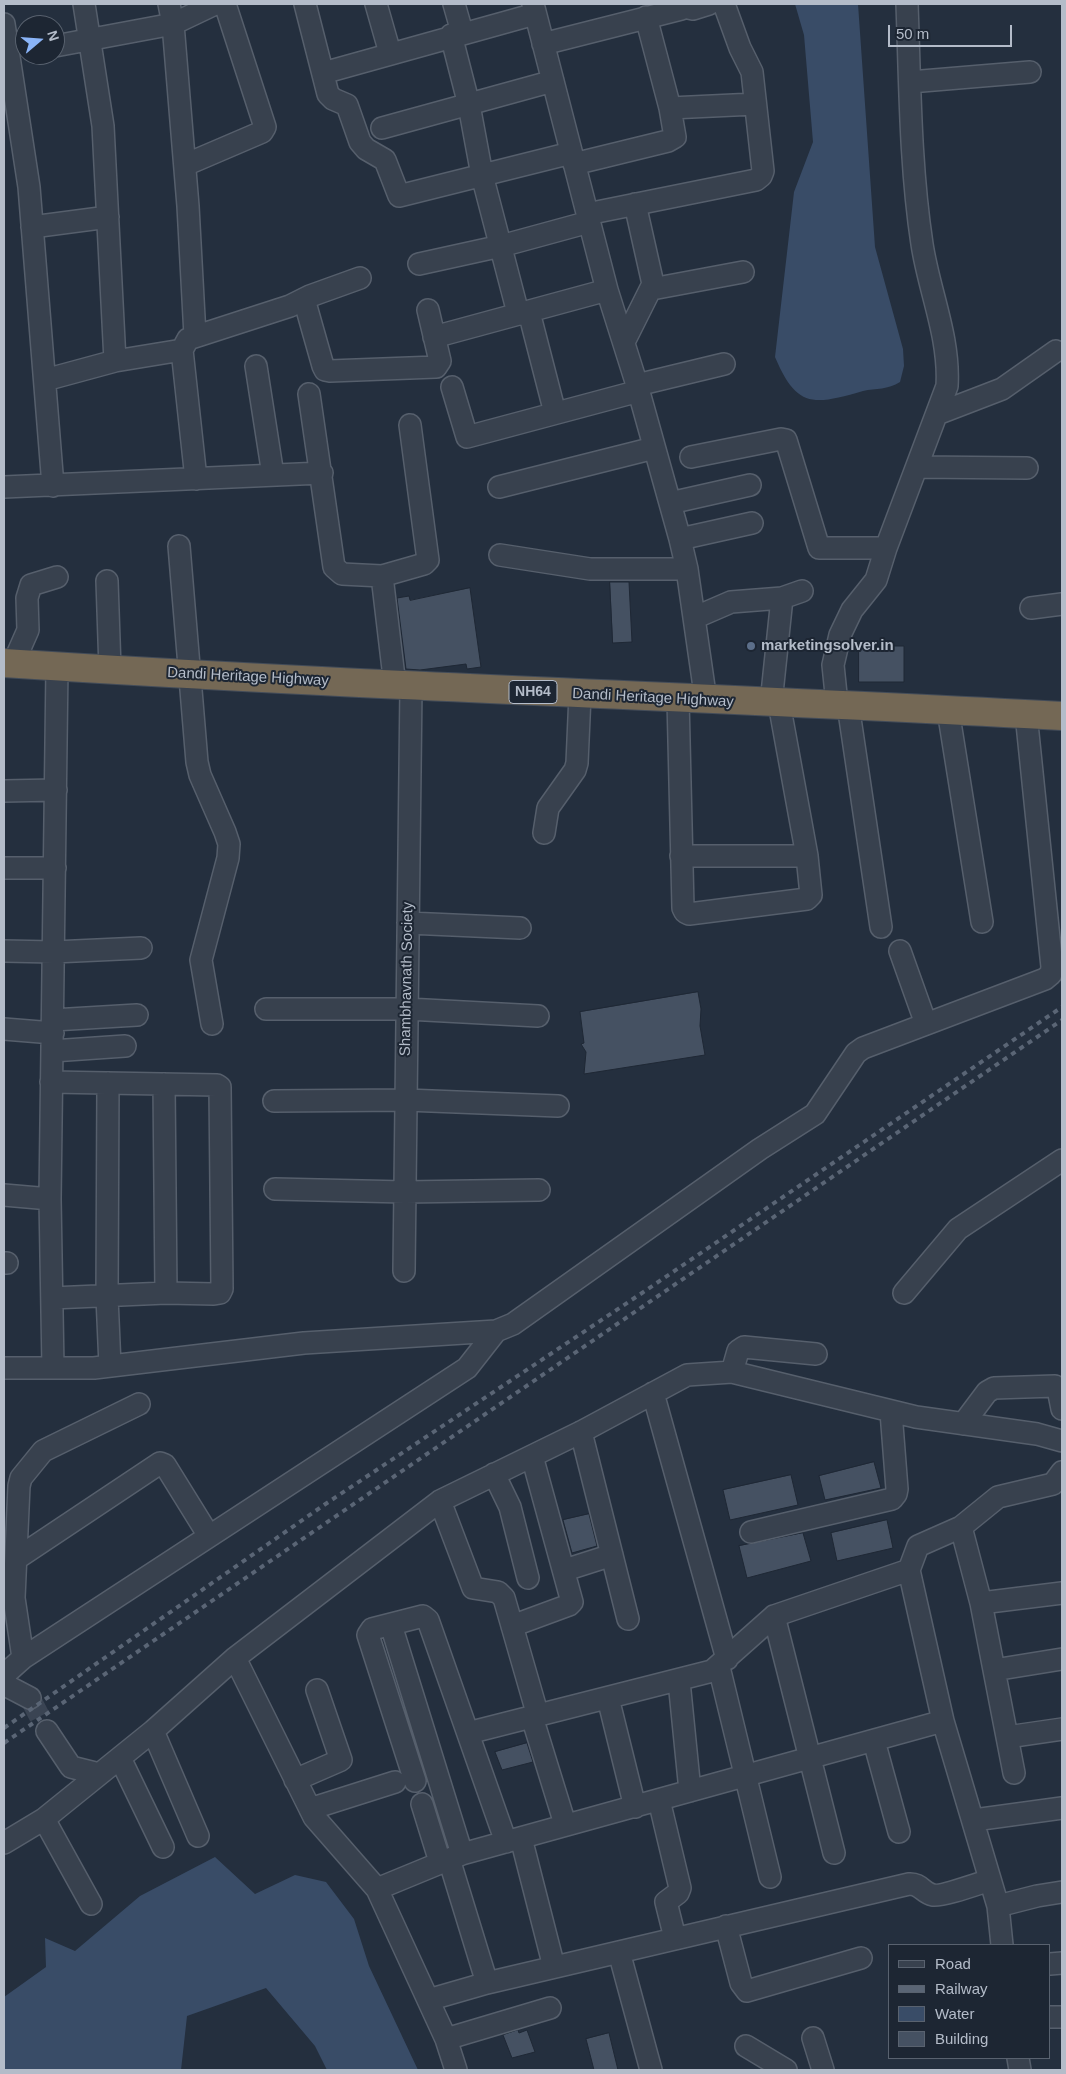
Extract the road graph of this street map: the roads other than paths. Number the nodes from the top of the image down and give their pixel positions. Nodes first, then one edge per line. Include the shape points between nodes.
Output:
1 (84, 4) edge
2 (215, 4) edge
3 (225, 4) edge
4 (305, 4) edge
5 (376, 4) edge
6 (454, 4) edge
7 (709, 4) edge
8 (724, 4) edge
9 (907, 4) edge
10 (684, 6) edge
11 (534, 9) edge
12 (171, 14) edge
13 (646, 17) junction
14 (4, 24) edge
15 (457, 34) junction
16 (92, 41) junction
17 (543, 44) junction
18 (65, 45) edge
19 (13, 52) edge
20 (390, 53) junction
21 (1030, 72) dead end
22 (323, 73) junction
23 (553, 81) junction
24 (910, 82) junction
25 (755, 104) junction
26 (469, 106) junction
27 (670, 108) junction
28 (382, 128) dead end
29 (573, 158) junction
30 (185, 165) junction
31 (482, 175) junction
32 (635, 204) junction
33 (108, 216) junction
34 (588, 218) junction
35 (32, 227) junction
36 (501, 246) junction
37 (419, 264) dead end
38 (743, 272) dead end
39 (360, 278) dead end
40 (652, 289) junction
41 (607, 290) junction
42 (304, 299) junction
43 (428, 310) dead end
44 (518, 313) junction
45 (434, 337) junction
46 (624, 342) junction
47 (188, 343) junction
48 (1056, 351) dead end
49 (115, 361) junction
50 (724, 364) dead end
51 (256, 366) dead end
52 (45, 380) junction
53 (452, 387) dead end
54 (638, 388) junction
55 (309, 394) dead end
56 (555, 413) junction
57 (937, 414) junction
58 (410, 425) dead end
59 (654, 448) junction
60 (691, 457) dead end
61 (917, 467) junction
62 (1027, 468) dead end
63 (322, 473) junction
64 (273, 476) junction
65 (196, 479) junction
66 (53, 486) junction
67 (750, 486) dead end
68 (4, 487) edge
69 (499, 487) dead end
70 (670, 503) junction
71 (752, 523) dead end
72 (680, 539) junction
73 (179, 546) dead end
74 (886, 548) junction
75 (500, 555) dead end
76 (687, 569) junction
77 (382, 576) junction
78 (57, 577) dead end
79 (107, 580) dead end
80 (802, 592) dead end
81 (782, 598) junction
82 (1062, 604) edge
83 (1031, 608) dead end
84 (694, 618) junction
85 (8, 664) edge
86 (57, 667) junction
87 (110, 669) junction
88 (188, 673) junction
89 (403, 686) junction
90 (580, 694) junction
91 (678, 699) junction
92 (706, 700) junction
93 (775, 703) junction
94 (842, 704) junction
95 (948, 710) junction
96 (1026, 714) junction
97 (1062, 716) edge
98 (56, 790) junction
99 (4, 791) edge
100 (544, 834) dead end
101 (681, 856) junction
102 (807, 856) junction
103 (4, 868) edge
104 (55, 868) junction
105 (982, 922) dead end
106 (408, 923) junction
107 (881, 927) dead end
108 (520, 928) dead end
109 (140, 948) dead end
110 (4, 951) edge
111 (54, 952) junction
112 (900, 952) dead end
113 (266, 1009) dead end
114 (407, 1009) junction
115 (137, 1016) dead end
116 (538, 1016) dead end
117 (212, 1024) dead end
118 (926, 1024) junction
119 (4, 1029) edge
120 (53, 1035) junction
121 (125, 1046) dead end
122 (51, 1082) junction
123 (108, 1083) junction
124 (164, 1084) junction
125 (406, 1100) junction
126 (274, 1101) dead end
127 (558, 1106) dead end
128 (1062, 1160) edge
129 (275, 1189) dead end
130 (539, 1190) dead end
131 (405, 1192) junction
132 (4, 1195) edge
133 (50, 1198) junction
134 (404, 1271) dead end
135 (166, 1293) junction
136 (904, 1293) dead end
137 (52, 1298) junction
138 (107, 1298) junction
139 (496, 1331) junction
140 (816, 1354) dead end
141 (110, 1366) junction
142 (4, 1368) edge
143 (53, 1368) junction
144 (732, 1372) junction
145 (653, 1393) junction
146 (139, 1404) dead end
147 (1062, 1409) edge
148 (891, 1412) junction
149 (963, 1424) junction
150 (1062, 1424) edge
151 (581, 1432) junction
152 (1037, 1434) junction
153 (1062, 1441) edge
154 (532, 1456) junction
155 (1062, 1472) edge
156 (494, 1474) junction
157 (440, 1501) junction
158 (961, 1527) junction
159 (752, 1532) dead end
160 (209, 1536) junction
161 (612, 1555) junction
162 (16, 1559) junction
163 (565, 1570) junction
164 (909, 1570) junction
165 (528, 1578) dead end
166 (1062, 1593) edge
167 (981, 1603) junction
168 (774, 1616) junction
169 (628, 1619) dead end
170 (391, 1624) junction
171 (512, 1626) junction
172 (23, 1658) junction
173 (235, 1658) junction
174 (1062, 1659) edge
175 (723, 1663) junction
176 (994, 1670) junction
177 (4, 1676) edge
178 (4, 1680) edge
179 (679, 1681) junction
180 (317, 1690) dead end
181 (30, 1698) tunnel mouth
182 (608, 1698) junction
183 (535, 1717) junction
184 (944, 1721) junction
185 (1062, 1729) edge
186 (47, 1731) tunnel mouth
187 (153, 1731) junction
188 (468, 1733) junction
189 (1007, 1737) junction
190 (874, 1741) junction
191 (120, 1758) junction
192 (812, 1759) junction
193 (1014, 1773) dead end
194 (99, 1774) junction
195 (745, 1777) junction
196 (295, 1780) junction
197 (690, 1792) junction
198 (659, 1800) junction
199 (422, 1804) dead end
200 (635, 1807) junction
201 (1062, 1808) edge
202 (310, 1809) junction
203 (44, 1819) junction
204 (974, 1820) junction
205 (565, 1824) junction
206 (900, 1832) dead end
207 (198, 1836) dead end
208 (514, 1840) junction
209 (4, 1844) edge
210 (163, 1847) dead end
211 (834, 1853) dead end
212 (450, 1858) junction
213 (770, 1877) dead end
214 (990, 1880) junction
215 (377, 1888) junction
216 (1062, 1892) edge
217 (91, 1904) dead end
218 (998, 1906) junction
219 (726, 1926) junction
220 (675, 1938) junction
221 (1002, 1944) edge
222 (619, 1952) junction
223 (861, 1958) dead end
224 (554, 1968) junction
225 (486, 1983) junction
226 (428, 2000) junction
227 (550, 2008) dead end
228 (813, 2038) dead end
229 (446, 2039) junction
230 (746, 2046) dead end
231 (456, 2070) edge
232 (651, 2070) edge
233 (786, 2070) edge
234 (823, 2070) edge

1 - 16 street
2 - 12 street
3 - 30 street via 265,127 262,132
4 - 22 street
5 - 20 street
6 - 15 street
7 - 10 street via 693,9
8 - 25 street via 738,45 752,72
9 - 24 street
10 - 13 street
11 - 15 street
11 - 17 street
12 - 16 street
12 - 30 street
13 - 17 street
13 - 27 street
14 - 19 street
15 - 20 street
15 - 26 street
16 - 18 street
16 - 33 street via 103,126
17 - 23 street
19 - 35 street
20 - 22 street
21 - 24 street
22 - 31 street via 330,97 347,105 363,146 385,160 399,196
23 - 26 street
23 - 29 street
24 - 57 street via 922,244 948,362 947,386
25 - 27 street
25 - 32 street via 761,176 756,180
26 - 28 street
26 - 31 street
27 - 29 street via 675,133 672,140
29 - 31 street
29 - 34 street
30 - 47 street
31 - 36 street
32 - 34 street
32 - 40 street via 653,280
33 - 35 street
33 - 49 street
34 - 36 street
34 - 41 street
35 - 52 street
36 - 37 street
36 - 44 street
38 - 40 street
39 - 42 street
40 - 46 street
41 - 44 street
41 - 46 street
42 - 45 street via 326,370 436,368 440,361
42 - 47 street
43 - 45 street
44 - 45 street
44 - 56 street via 530,316
46 - 54 street
47 - 49 street
47 - 65 street
48 - 57 street via 1002,389
49 - 52 street
50 - 54 street
51 - 64 street
52 - 66 street
53 - 56 street via 467,437
54 - 56 street
54 - 59 street
55 - 63 street
57 - 61 street
58 - 77 street via 428,560
59 - 69 street
59 - 70 street
60 - 74 street via 786,440 820,548
61 - 62 street
61 - 74 street
63 - 64 street
63 - 77 street via 334,567 342,574
64 - 65 street
65 - 66 street
66 - 68 street
67 - 70 street
70 - 72 street
71 - 72 street
72 - 76 street
73 - 88 street
74 - 94 street via 876,580 852,610 840,635 833,665
75 - 76 street via 590,569
76 - 84 street
77 - 89 street, Shambhavnath Society
78 - 85 street via 32,585 28,598 28,630
79 - 87 street
80 - 81 street
81 - 84 street via 731,602
81 - 93 street
82 - 83 street
84 - 92 street
85 - 86 highway, Dandi Heritage Highway / NH64
86 - 87 highway, Dandi Heritage Highway / NH64
86 - 98 street
87 - 88 highway, Dandi Heritage Highway / NH64
88 - 89 highway, Dandi Heritage Highway / NH64
88 - 117 street via 198,769 229,844 201,960
89 - 90 highway, Dandi Heritage Highway / NH64
89 - 106 street, Shambhavnath Society
90 - 91 highway, Dandi Heritage Highway / NH64
90 - 100 street via 577,763 548,808
91 - 92 highway, Dandi Heritage Highway / NH64
91 - 101 street
92 - 93 highway, Dandi Heritage Highway / NH64
93 - 94 highway, Dandi Heritage Highway / NH64
93 - 102 street
94 - 95 highway, Dandi Heritage Highway / NH64
94 - 107 street
95 - 96 highway, Dandi Heritage Highway / NH64
95 - 105 street
96 - 97 highway, Dandi Heritage Highway / NH64
96 - 118 street via 1051,974
98 - 99 street
98 - 104 street
101 - 102 street
101 - 102 street via 683,908 689,914 807,899 812,895
103 - 104 street
104 - 111 street
106 - 108 street
106 - 114 street, Shambhavnath Society
109 - 111 street
110 - 111 street
111 - 120 street
112 - 118 street
113 - 114 street
114 - 116 street
114 - 125 street, Shambhavnath Society
115 - 120 street
118 - 139 street via 856,1053 815,1114 760,1149 514,1324
119 - 120 street
120 - 121 street
120 - 122 street
122 - 123 street
122 - 133 street
123 - 124 street
123 - 138 street
124 - 135 street
124 - 135 street via 217,1085 221,1090 220,1293
125 - 126 street
125 - 127 street
125 - 131 street, Shambhavnath Society
128 - 136 street via 958,1229
129 - 131 street
130 - 131 street
131 - 134 street, Shambhavnath Society
132 - 133 street
133 - 137 street
135 - 138 street
137 - 138 street
137 - 143 street
138 - 141 street
139 - 141 street via 304,1343
139 - 160 street via 467,1368
140 - 144 street via 744,1347 738,1351
141 - 143 street
142 - 143 street
144 - 145 street via 687,1375
144 - 148 street
145 - 151 street
145 - 175 street
146 - 162 street via 38,1456 18,1486
147 - 149 street via 1055,1386 994,1388 987,1392
148 - 149 street
148 - 159 street via 897,1489 892,1499
149 - 152 street
150 - 152 street via 1050,1426
151 - 154 street
151 - 161 street
152 - 153 street
154 - 156 street
154 - 163 street
155 - 158 street via 1053,1484 998,1497
156 - 157 street
156 - 165 street via 512,1514
157 - 171 street via 473,1588 502,1594
157 - 173 street
158 - 164 street via 918,1546
158 - 167 street
160 - 162 street via 165,1465 160,1463
160 - 172 street
161 - 163 street
161 - 169 street
162 - 172 street via 14,1598
163 - 171 street via 572,1597 569,1605
164 - 168 street
164 - 184 street
166 - 167 street
167 - 176 street
168 - 175 street
168 - 192 street
170 - 188 street via 423,1616 428,1620
170 - 202 street via 372,1630 368,1635 405,1781
170 - 212 street
171 - 183 street
172 - 177 street
173 - 187 street
173 - 196 street
174 - 176 street
175 - 179 street via 706,1673
175 - 195 street
176 - 189 street
178 - 181 street via 9,1687
179 - 182 street
179 - 197 street
180 - 196 street via 342,1760
182 - 183 street
182 - 200 street
183 - 188 street
183 - 205 street
184 - 190 street
184 - 204 street
185 - 189 street
186 - 194 street via 71,1767
187 - 191 street
187 - 207 street
188 - 208 street
189 - 193 street
190 - 192 street
190 - 206 street
191 - 194 street
191 - 210 street
192 - 195 street
192 - 211 street
194 - 203 street
195 - 197 street
195 - 213 street
196 - 202 street
197 - 198 street
198 - 200 street
198 - 220 street via 680,1888 666,1902
199 - 212 street
200 - 205 street
201 - 204 street
202 - 215 street via 318,1823
203 - 209 street
203 - 217 street
204 - 214 street
205 - 208 street
208 - 212 street
208 - 224 street
212 - 215 street
212 - 225 street
214 - 218 street
214 - 219 street via 937,1895 909,1884
215 - 226 street
216 - 218 street
218 - 221 street
219 - 220 street
219 - 223 street via 741,1983 747,1991
220 - 222 street
222 - 224 street
222 - 232 street
224 - 225 street
225 - 226 street
226 - 229 street
227 - 229 street
228 - 234 street
229 - 231 street
230 - 233 street

